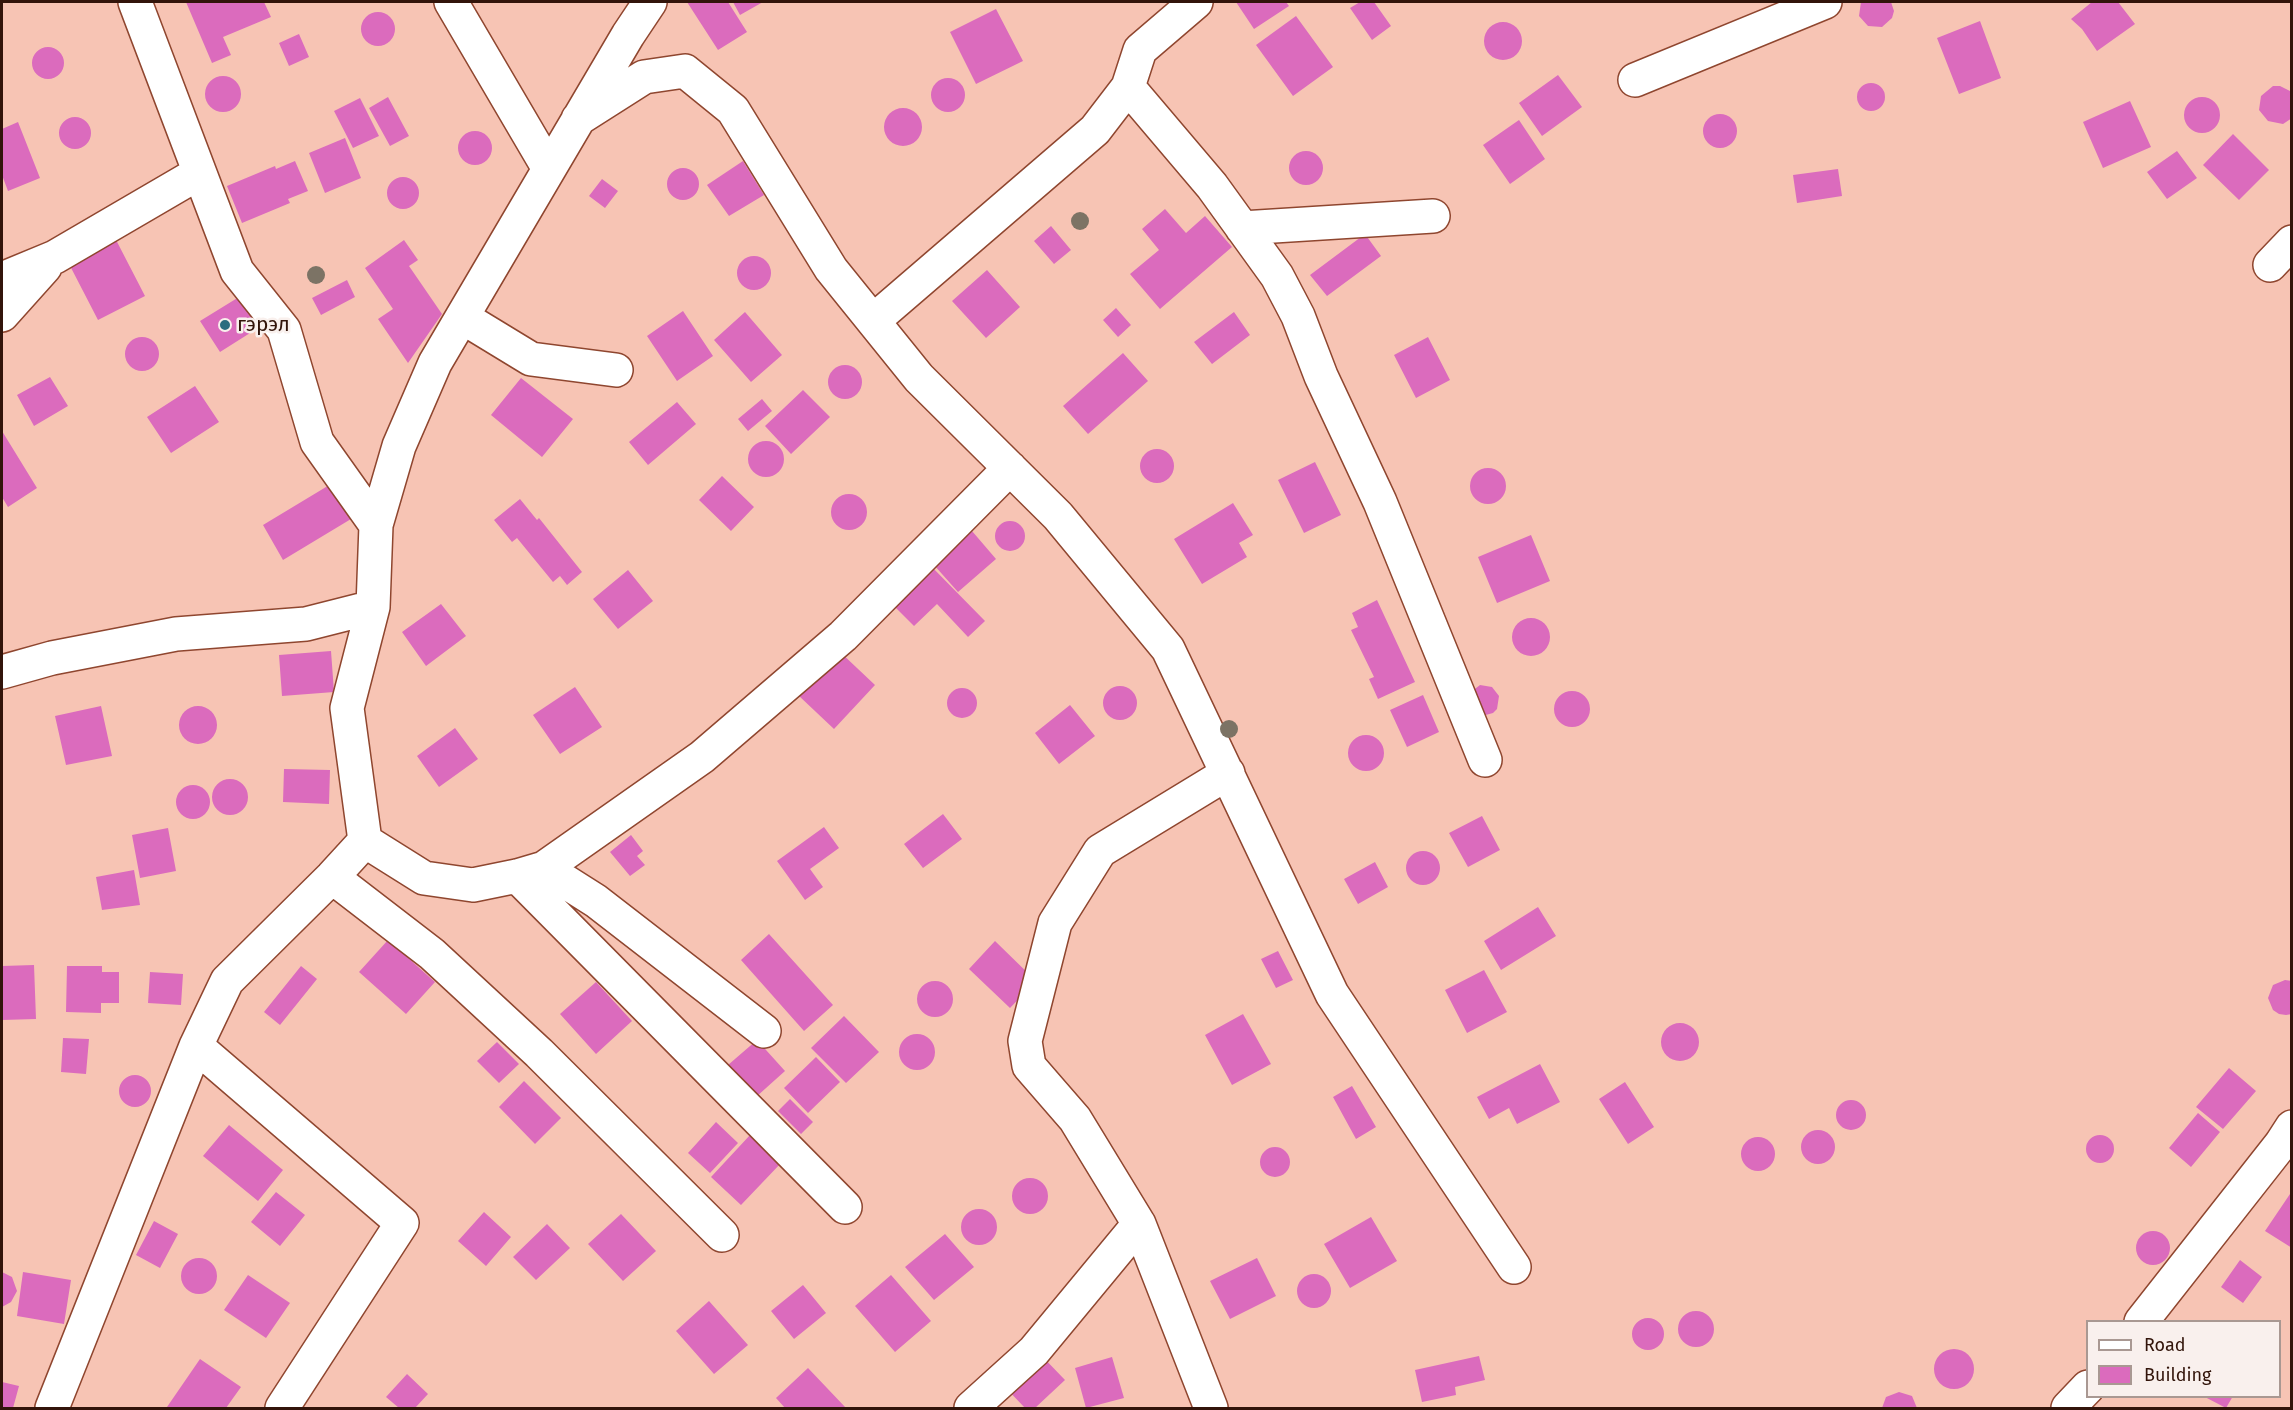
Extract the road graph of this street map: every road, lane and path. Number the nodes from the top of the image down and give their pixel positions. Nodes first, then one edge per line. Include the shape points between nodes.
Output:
1 (135, 2) edge
2 (451, 2) edge
3 (650, 2) edge
4 (1196, 2) edge
5 (1825, 2) edge
6 (1635, 80) dead end
7 (1128, 87) junction
8 (578, 119) junction
9 (549, 169) junction
10 (199, 173) junction
11 (1433, 216) dead end
12 (1242, 228) junction
13 (55, 257) junction
14 (2, 279) edge
15 (2, 315) edge
16 (462, 317) junction
17 (873, 321) junction
18 (616, 370) dead end
19 (1010, 468) junction
20 (376, 525) junction
21 (373, 608) junction
22 (2, 672) edge
23 (1485, 760) dead end
24 (1228, 773) junction
25 (365, 841) junction
26 (531, 872) junction
27 (332, 877) junction
28 (764, 1031) dead end
29 (196, 1046) junction
30 (2292, 1127) edge
31 (846, 1207) dead end
32 (1139, 1224) junction
33 (722, 1235) dead end
34 (1514, 1267) dead end
35 (2143, 1320) edge
36 (2086, 1389) edge
37 (52, 1408) edge
38 (282, 1408) edge
39 (971, 1408) edge
40 (1211, 1408) edge
41 (2068, 1408) edge

1 - 10 street
2 - 9 street
3 - 8 street
4 - 7 street via 1140,50
5 - 6 street
7 - 12 street via 1212,186
7 - 17 street via 1095,130
8 - 9 street
8 - 17 street via 644,78 685,71 733,110 831,269
9 - 16 street
10 - 13 street
10 - 20 street via 237,271 284,330 316,442
11 - 12 street
12 - 23 street via 1277,276 1298,316 1321,376 1380,502
13 - 14 street
13 - 15 street
16 - 18 street via 531,359
16 - 20 street via 435,363 399,446
17 - 19 street via 920,378
19 - 24 street via 1058,516 1168,649
19 - 26 street via 843,636 711,750
20 - 21 street
21 - 22 street via 306,624 176,634 52,658
21 - 25 street via 347,708
24 - 32 street via 1100,851 1055,923 1025,1041 1029,1066 1075,1119
24 - 34 street via 1332,994
25 - 26 street via 424,878 473,885
25 - 27 street
26 - 28 street via 596,901
26 - 31 street
27 - 29 street via 227,981
27 - 33 street via 432,954 539,1053
29 - 37 street
29 - 38 street via 402,1223
30 - 35 street
32 - 39 street via 1034,1351
32 - 40 street
36 - 41 street

